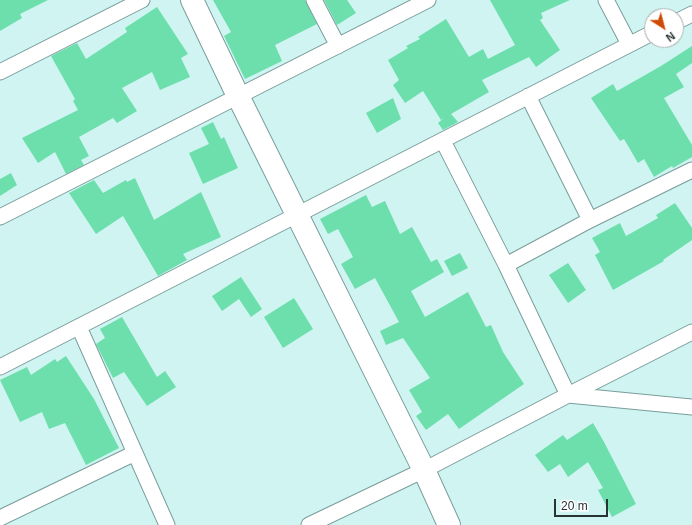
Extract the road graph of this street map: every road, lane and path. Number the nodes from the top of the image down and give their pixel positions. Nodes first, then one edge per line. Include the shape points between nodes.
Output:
1 (142, 0) edge
2 (192, 0) edge
3 (314, 0) edge
4 (428, 0) edge
5 (606, 0) edge
6 (644, 37) edge
7 (629, 44) junction
8 (338, 46) junction
9 (0, 72) edge
10 (238, 96) junction
11 (528, 96) junction
12 (443, 141) junction
13 (692, 170) edge
14 (297, 215) junction
15 (0, 216) edge
16 (590, 220) junction
17 (506, 265) junction
18 (78, 327) junction
19 (692, 332) edge
20 (0, 367) edge
21 (568, 395) junction
22 (692, 407) edge
23 (135, 454) junction
24 (424, 470) junction
25 (0, 518) edge
26 (168, 525) edge
27 (309, 525) edge
28 (449, 525) edge

1 - 9 street
2 - 10 street
3 - 8 street
4 - 8 street
5 - 7 street
6 - 7 street
7 - 11 street
8 - 10 street
10 - 14 street
10 - 15 street
11 - 12 street
11 - 16 street
12 - 14 street
12 - 17 street
13 - 16 street
14 - 18 street
14 - 24 street
16 - 17 street
17 - 21 street
18 - 20 street
18 - 23 street
19 - 21 street
21 - 22 street
21 - 24 street
23 - 25 street
23 - 26 street
24 - 27 street
24 - 28 street

